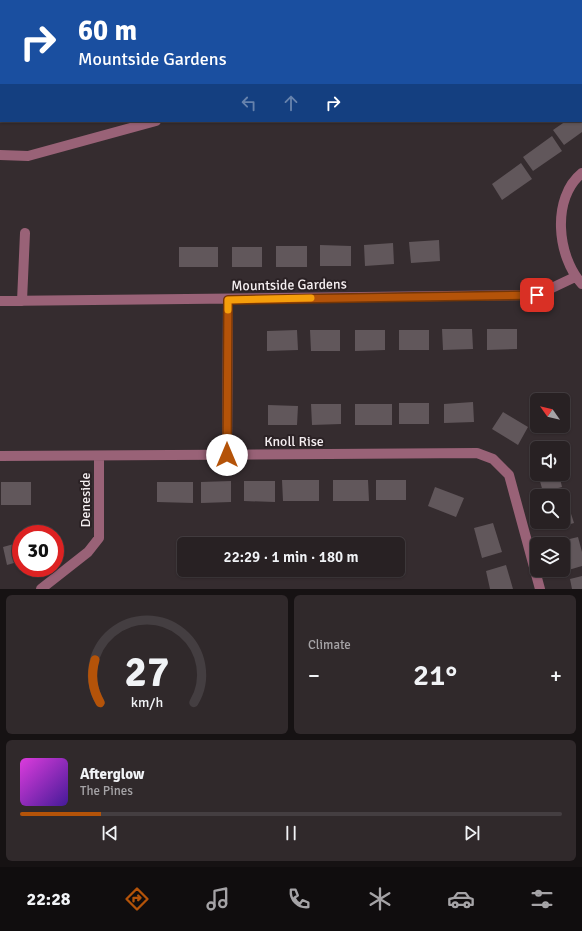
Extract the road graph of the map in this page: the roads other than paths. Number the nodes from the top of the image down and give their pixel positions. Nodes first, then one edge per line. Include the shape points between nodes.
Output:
1 (152, 122) edge
2 (0, 155) edge
3 (582, 173) edge
4 (25, 233) dead end
5 (575, 277) junction
6 (582, 284) edge
7 (228, 300) junction
8 (0, 301) edge
9 (22, 301) junction
10 (227, 455) junction
11 (0, 456) edge
12 (99, 456) junction
13 (42, 589) edge
14 (540, 589) edge

1 - 2 street via 28,156
3 - 5 street via 566,196 560,216 560,236
4 - 9 street
5 - 6 street
5 - 7 street, Mountside Gardens via 537,295
7 - 9 street, Mountside Gardens
7 - 10 street
8 - 9 street, Mountside Gardens
10 - 12 street, Knoll Rise
10 - 14 street, Knoll Rise via 477,453 493,459 509,475
11 - 12 street, Knoll Rise
12 - 13 street, Deneside via 99,538 88,552

